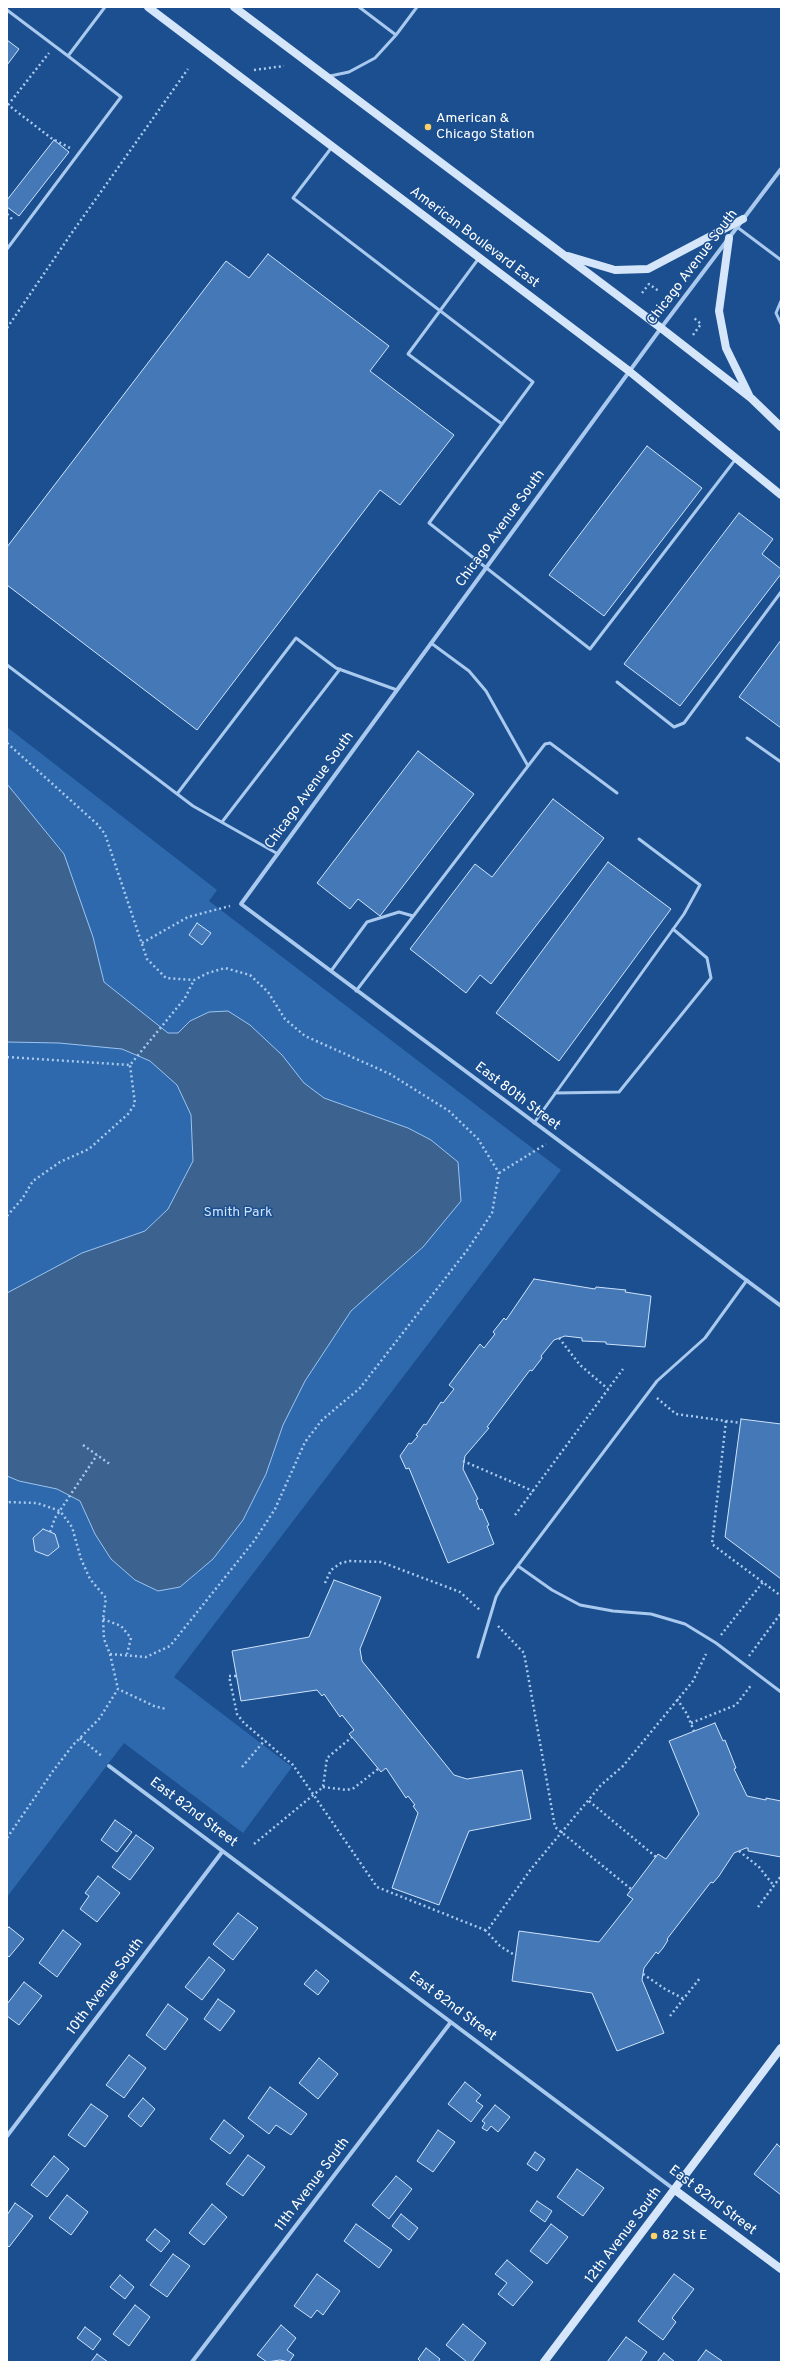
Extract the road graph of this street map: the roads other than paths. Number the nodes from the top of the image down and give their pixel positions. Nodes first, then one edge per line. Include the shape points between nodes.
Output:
1 (105, 7) edge
2 (148, 7) edge
3 (234, 7) edge
4 (359, 7) edge
5 (417, 7) edge
6 (7, 10) edge
7 (396, 35) junction
8 (68, 56) junction
9 (326, 77) junction
10 (332, 147) junction
11 (781, 169) edge
12 (743, 219) junction
13 (737, 227) junction
14 (729, 238) junction
15 (7, 249) edge
16 (562, 254) junction
17 (479, 258) junction
18 (781, 260) edge
19 (781, 301) edge
20 (440, 311) junction
21 (781, 324) edge
22 (660, 328) junction
23 (629, 371) junction
24 (751, 398) junction
25 (502, 424) junction
26 (781, 427) edge
27 (736, 459) junction
28 (781, 495) edge
29 (486, 568) junction
30 (781, 592) edge
31 (431, 643) junction
32 (7, 665) edge
33 (340, 669) junction
34 (617, 682) dead end
35 (397, 690) junction
36 (747, 738) dead end
37 (781, 762) edge
38 (528, 766) junction
39 (617, 793) dead end
40 (177, 794) junction
41 (222, 822) junction
42 (639, 839) dead end
43 (278, 854) junction
44 (241, 904) joint
45 (413, 916) junction
46 (673, 929) junction
47 (331, 972) junction
48 (356, 991) junction
49 (555, 1093) junction
50 (534, 1123) junction
51 (747, 1280) junction
52 (781, 1306) edge
53 (518, 1566) junction
54 (478, 1657) dead end
55 (781, 1692) edge
56 (108, 1766) dead end
57 (222, 1852) junction
58 (451, 2022) junction
59 (781, 2048) edge
60 (7, 2136) edge
61 (675, 2190) junction
62 (781, 2269) edge
63 (192, 2362) edge
64 (544, 2362) edge

1 - 8 lane
2 - 10 main road, American Boulevard East
3 - 9 main road
4 - 7 lane
5 - 7 lane
6 - 8 lane
7 - 9 lane via 375,58 349,72
8 - 15 lane via 121,97
9 - 16 main road
10 - 17 main road, American Boulevard East
10 - 20 lane via 293,198
11 - 12 street, Chicago Avenue South
12 - 13 street, Chicago Avenue South
12 - 16 main road via 648,269 615,270
13 - 14 street, Chicago Avenue South
13 - 18 lane
14 - 22 street, Chicago Avenue South
14 - 24 main road via 719,311 726,348
16 - 22 main road
17 - 20 lane
17 - 23 main road, American Boulevard East
19 - 21 lane via 776,313
20 - 25 lane via 533,382
20 - 25 lane via 408,354
22 - 23 street, Chicago Avenue South
22 - 24 main road
23 - 27 main road, American Boulevard East
23 - 29 street, Chicago Avenue South
24 - 26 main road
25 - 29 lane via 429,523
27 - 28 main road, American Boulevard East
27 - 29 lane via 590,649
29 - 31 street, Chicago Avenue South
30 - 34 lane via 684,723 674,726
31 - 35 street, Chicago Avenue South
31 - 38 lane via 469,670 486,691
32 - 40 lane
33 - 35 lane
33 - 40 lane via 296,638
33 - 41 lane
35 - 43 street, Chicago Avenue South
36 - 37 lane
38 - 39 lane via 545,744 550,743
38 - 45 lane
40 - 41 lane
41 - 43 lane
42 - 46 lane via 700,885
43 - 44 street, Chicago Avenue South
44 - 47 street, East 80th Street
45 - 47 lane via 399,912 367,922
45 - 48 lane
46 - 49 lane
46 - 49 lane via 707,958 711,978 619,1092
47 - 48 street, East 80th Street
48 - 50 street, East 80th Street
49 - 50 lane
50 - 51 street, East 80th Street
51 - 52 street, East 80th Street
51 - 53 lane via 705,1338 665,1373 649,1392
53 - 54 lane via 501,1588
53 - 55 lane via 552,1590 580,1605 595,1609 651,1614 685,1624 716,1643
56 - 57 street, East 82nd Street
57 - 58 street, East 82nd Street
57 - 60 street, 10th Avenue South
58 - 61 street, East 82nd Street
58 - 63 street, 11th Avenue South
59 - 61 main road, 12th Avenue South
61 - 62 main road, East 82nd Street
61 - 64 main road, 12th Avenue South

